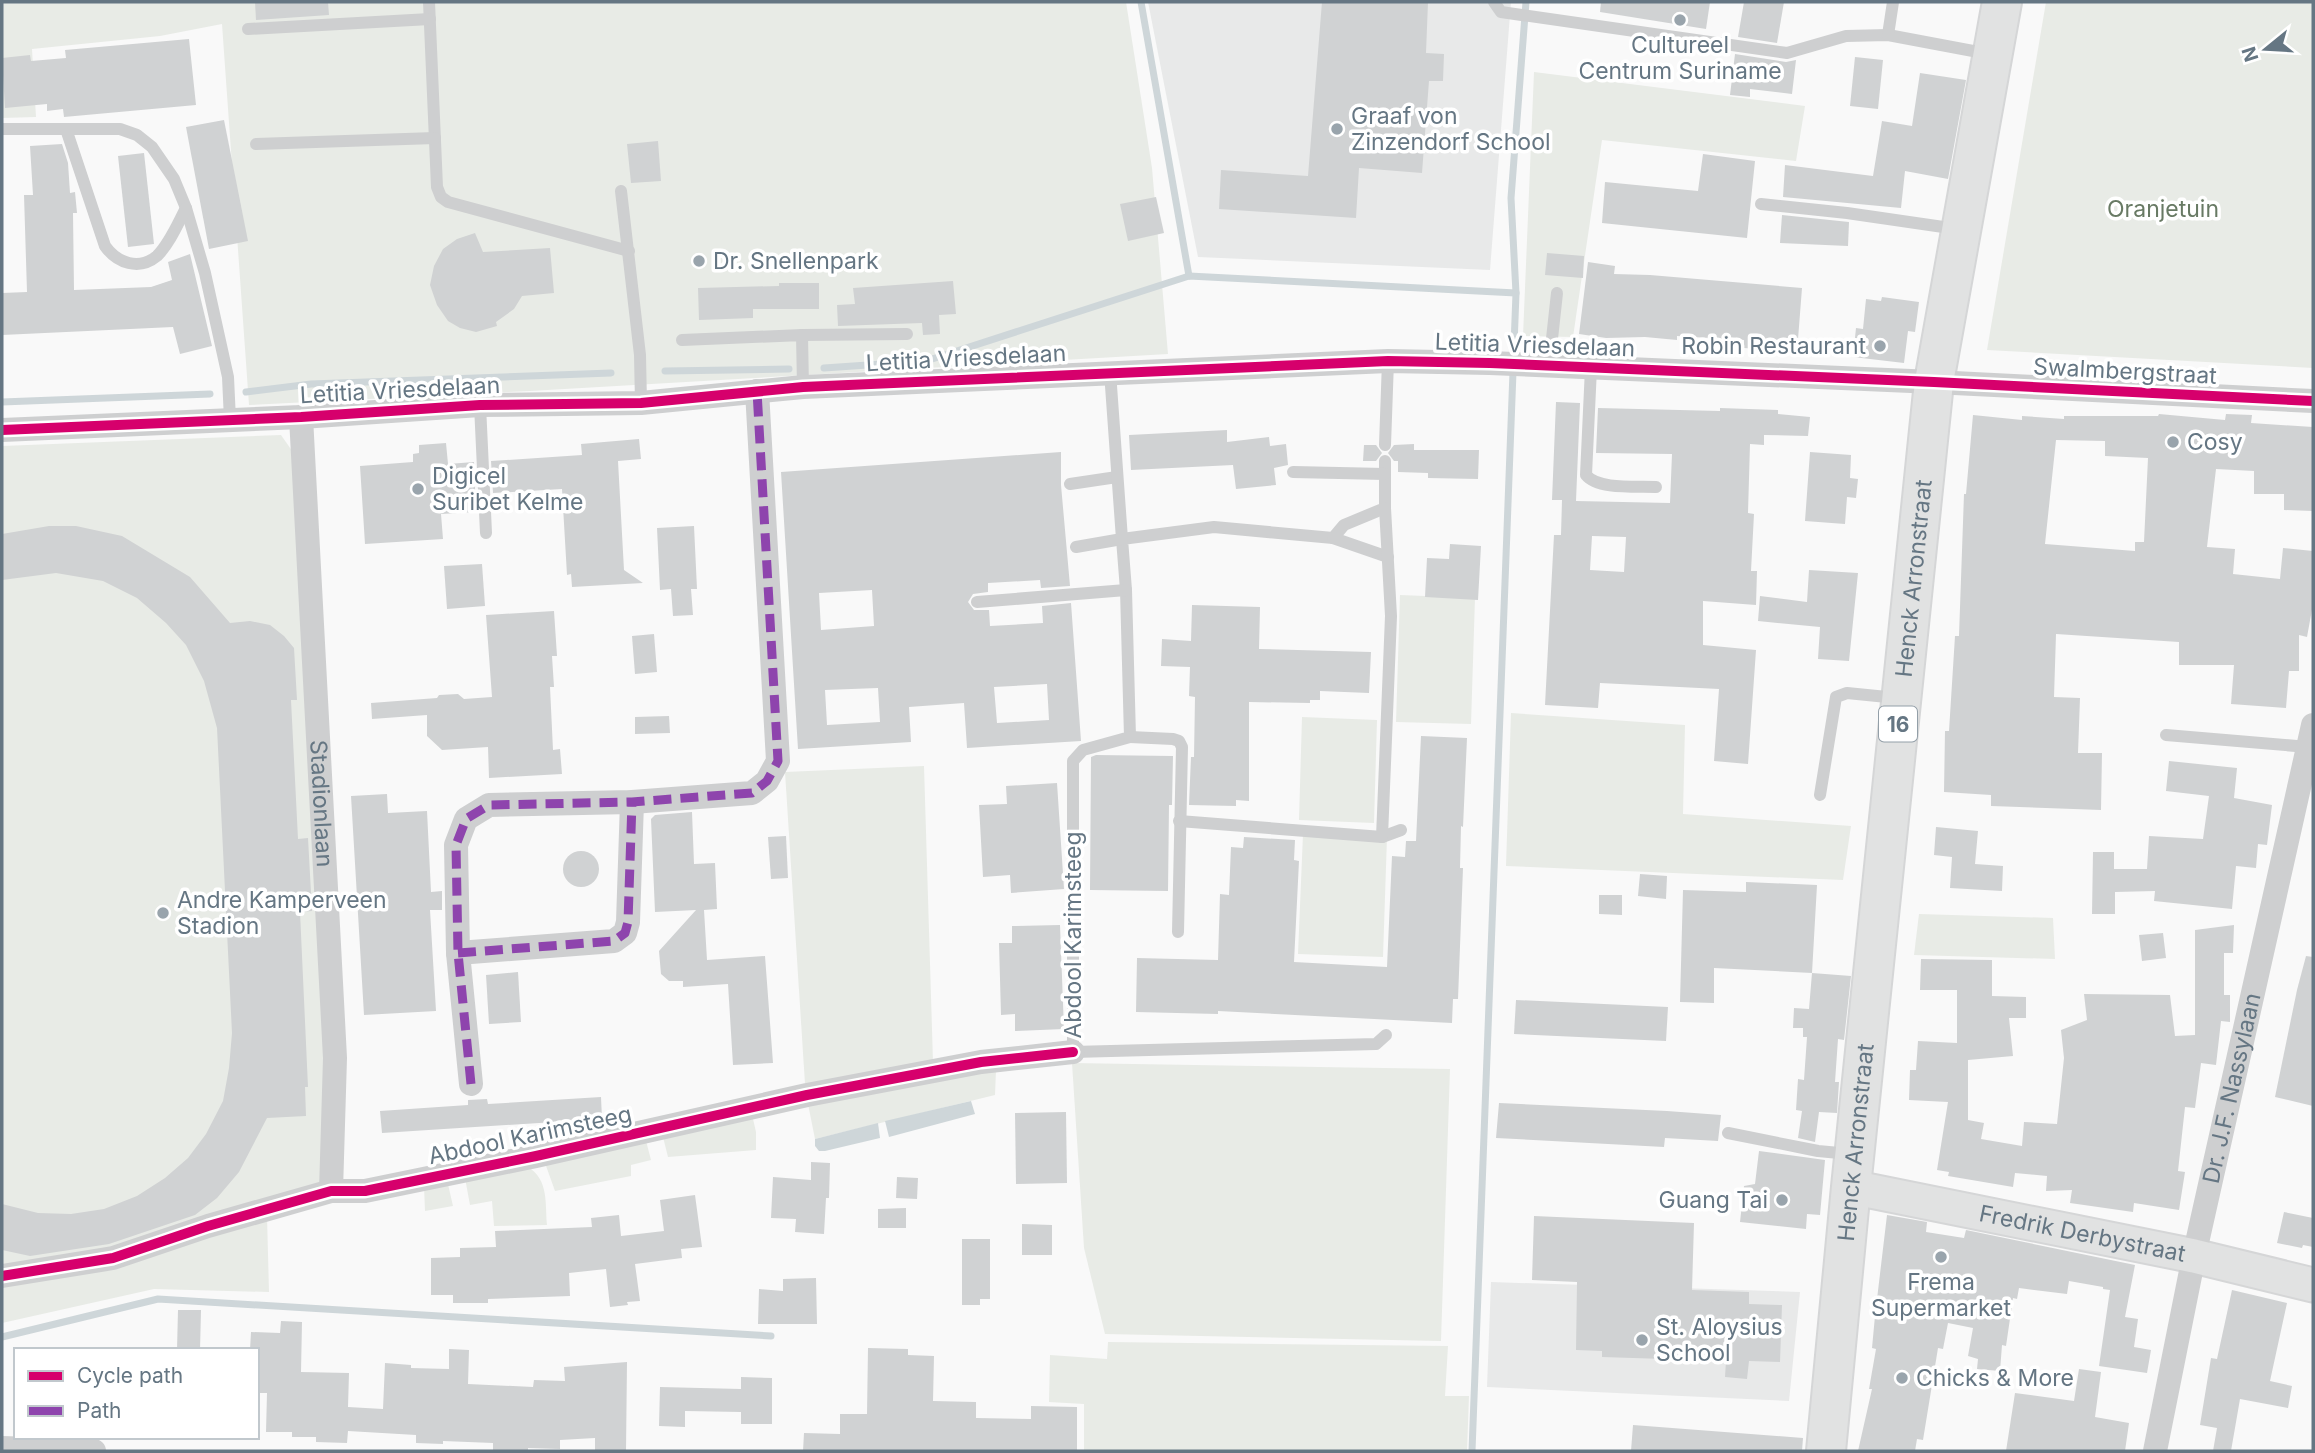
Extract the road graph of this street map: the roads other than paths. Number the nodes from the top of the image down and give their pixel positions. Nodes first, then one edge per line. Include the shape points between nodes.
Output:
1 (429, 2) edge
2 (1494, 2) edge
3 (1893, 2) edge
4 (2002, 2) edge
5 (430, 19) junction
6 (248, 29) dead end
7 (1888, 35) junction
8 (1993, 55) junction
9 (2, 129) edge
10 (66, 129) junction
11 (435, 138) junction
12 (256, 144) dead end
13 (621, 191) dead end
14 (1761, 204) dead end
15 (186, 208) junction
16 (1961, 229) junction
17 (629, 251) junction
18 (1557, 293) dead end
19 (908, 334) dead end
20 (802, 335) junction
21 (682, 340) dead end
22 (1388, 361) junction
23 (1543, 366) junction
24 (1591, 368) junction
25 (1110, 372) junction
26 (1934, 382) junction
27 (803, 387) junction
28 (757, 391) junction
29 (2313, 401) edge
30 (641, 402) junction
31 (480, 405) junction
32 (301, 416) junction
33 (230, 420) junction
34 (2, 430) edge
35 (1385, 445) dead end
36 (1293, 472) dead end
37 (1117, 477) junction
38 (1070, 484) dead end
39 (1656, 487) dead end
40 (1385, 508) junction
41 (486, 533) dead end
42 (1333, 538) junction
43 (1122, 539) junction
44 (1076, 547) dead end
45 (1388, 557) junction
46 (1126, 590) junction
47 (977, 602) dead end
48 (1901, 699) junction
49 (2165, 735) dead end
50 (2311, 736) edge
51 (1130, 737) junction
52 (1820, 795) dead end
53 (632, 803) junction
54 (1179, 821) junction
55 (1401, 830) dead end
56 (1382, 837) junction
57 (1178, 932) dead end
58 (458, 953) junction
59 (1386, 1035) dead end
60 (1073, 1052) junction
61 (471, 1084) dead end
62 (1728, 1133) dead end
63 (1852, 1170) junction
64 (331, 1191) junction
65 (2194, 1256) junction
66 (2, 1276) edge
67 (2313, 1285) edge
68 (2, 1448) edge
69 (94, 1451) edge
70 (1826, 1451) edge
71 (2155, 1451) edge

1 - 5 lane
2 - 7 lane via 1501,12 1787,53 1846,36
3 - 7 lane
4 - 8 main road, Henck Arronstraat / 16
5 - 6 lane
5 - 11 lane
7 - 8 lane
8 - 16 main road, Henck Arronstraat / 16
9 - 10 lane
10 - 15 lane via 120,129 137,135 152,147
10 - 15 lane via 113,258 134,265 156,257
11 - 12 lane
11 - 17 lane via 437,187 448,202
13 - 17 lane
14 - 16 lane
15 - 33 lane via 228,377
16 - 26 main road, Henck Arronstraat / 16
17 - 30 lane
18 - 23 lane
19 - 20 lane
20 - 21 lane
20 - 27 lane
22 - 23 street, Letitia Vriesdelaan
22 - 25 street, Letitia Vriesdelaan
22 - 35 lane
23 - 24 street, Letitia Vriesdelaan
24 - 26 street, Letitia Vriesdelaan
24 - 39 lane via 1586,475 1602,484
25 - 27 street, Letitia Vriesdelaan
25 - 37 lane
26 - 29 street, Swalmbergstraat
26 - 48 main road, Henck Arronstraat / 16
27 - 28 street, Letitia Vriesdelaan
28 - 30 street, Letitia Vriesdelaan
28 - 53 street via 779,761 767,781 752,793
30 - 31 street, Letitia Vriesdelaan
31 - 32 street, Letitia Vriesdelaan
31 - 41 lane
32 - 33 street, Letitia Vriesdelaan
32 - 64 street, Stadionlaan via 335,1058
33 - 34 street, Letitia Vriesdelaan
36 - 40 lane via 1385,468
37 - 38 lane
37 - 43 lane
40 - 42 lane via 1344,525
40 - 45 lane
42 - 43 lane via 1214,527
42 - 45 lane
43 - 44 lane
43 - 46 lane
45 - 56 lane via 1391,616
46 - 47 lane
46 - 51 lane
48 - 52 lane via 1847,693 1836,697
48 - 63 main road, Henck Arronstraat / 16
49 - 50 lane
50 - 65 street, Dr. J.F. Nassylaan
51 - 54 lane, Abdool Karimsteeg via 1179,741
51 - 60 lane, Abdool Karimsteeg via 1083,750 1073,761
53 - 58 street via 625,933 614,941
53 - 58 street via 489,805 466,820 456,845
54 - 56 lane
54 - 57 lane
55 - 56 lane
58 - 61 street
59 - 60 lane via 1376,1044
60 - 64 street, Abdool Karimsteeg via 967,1064 378,1189
62 - 63 lane via 1818,1151
63 - 65 main road, Fredrik Derbystraat
63 - 70 main road, Henck Arronstraat / 16 via 1827,1360
64 - 66 street, Abdool Karimsteeg via 114,1258
65 - 67 main road, Fredrik Derbystraat
65 - 71 street, Dr. J.F. Nassylaan
68 - 69 street

